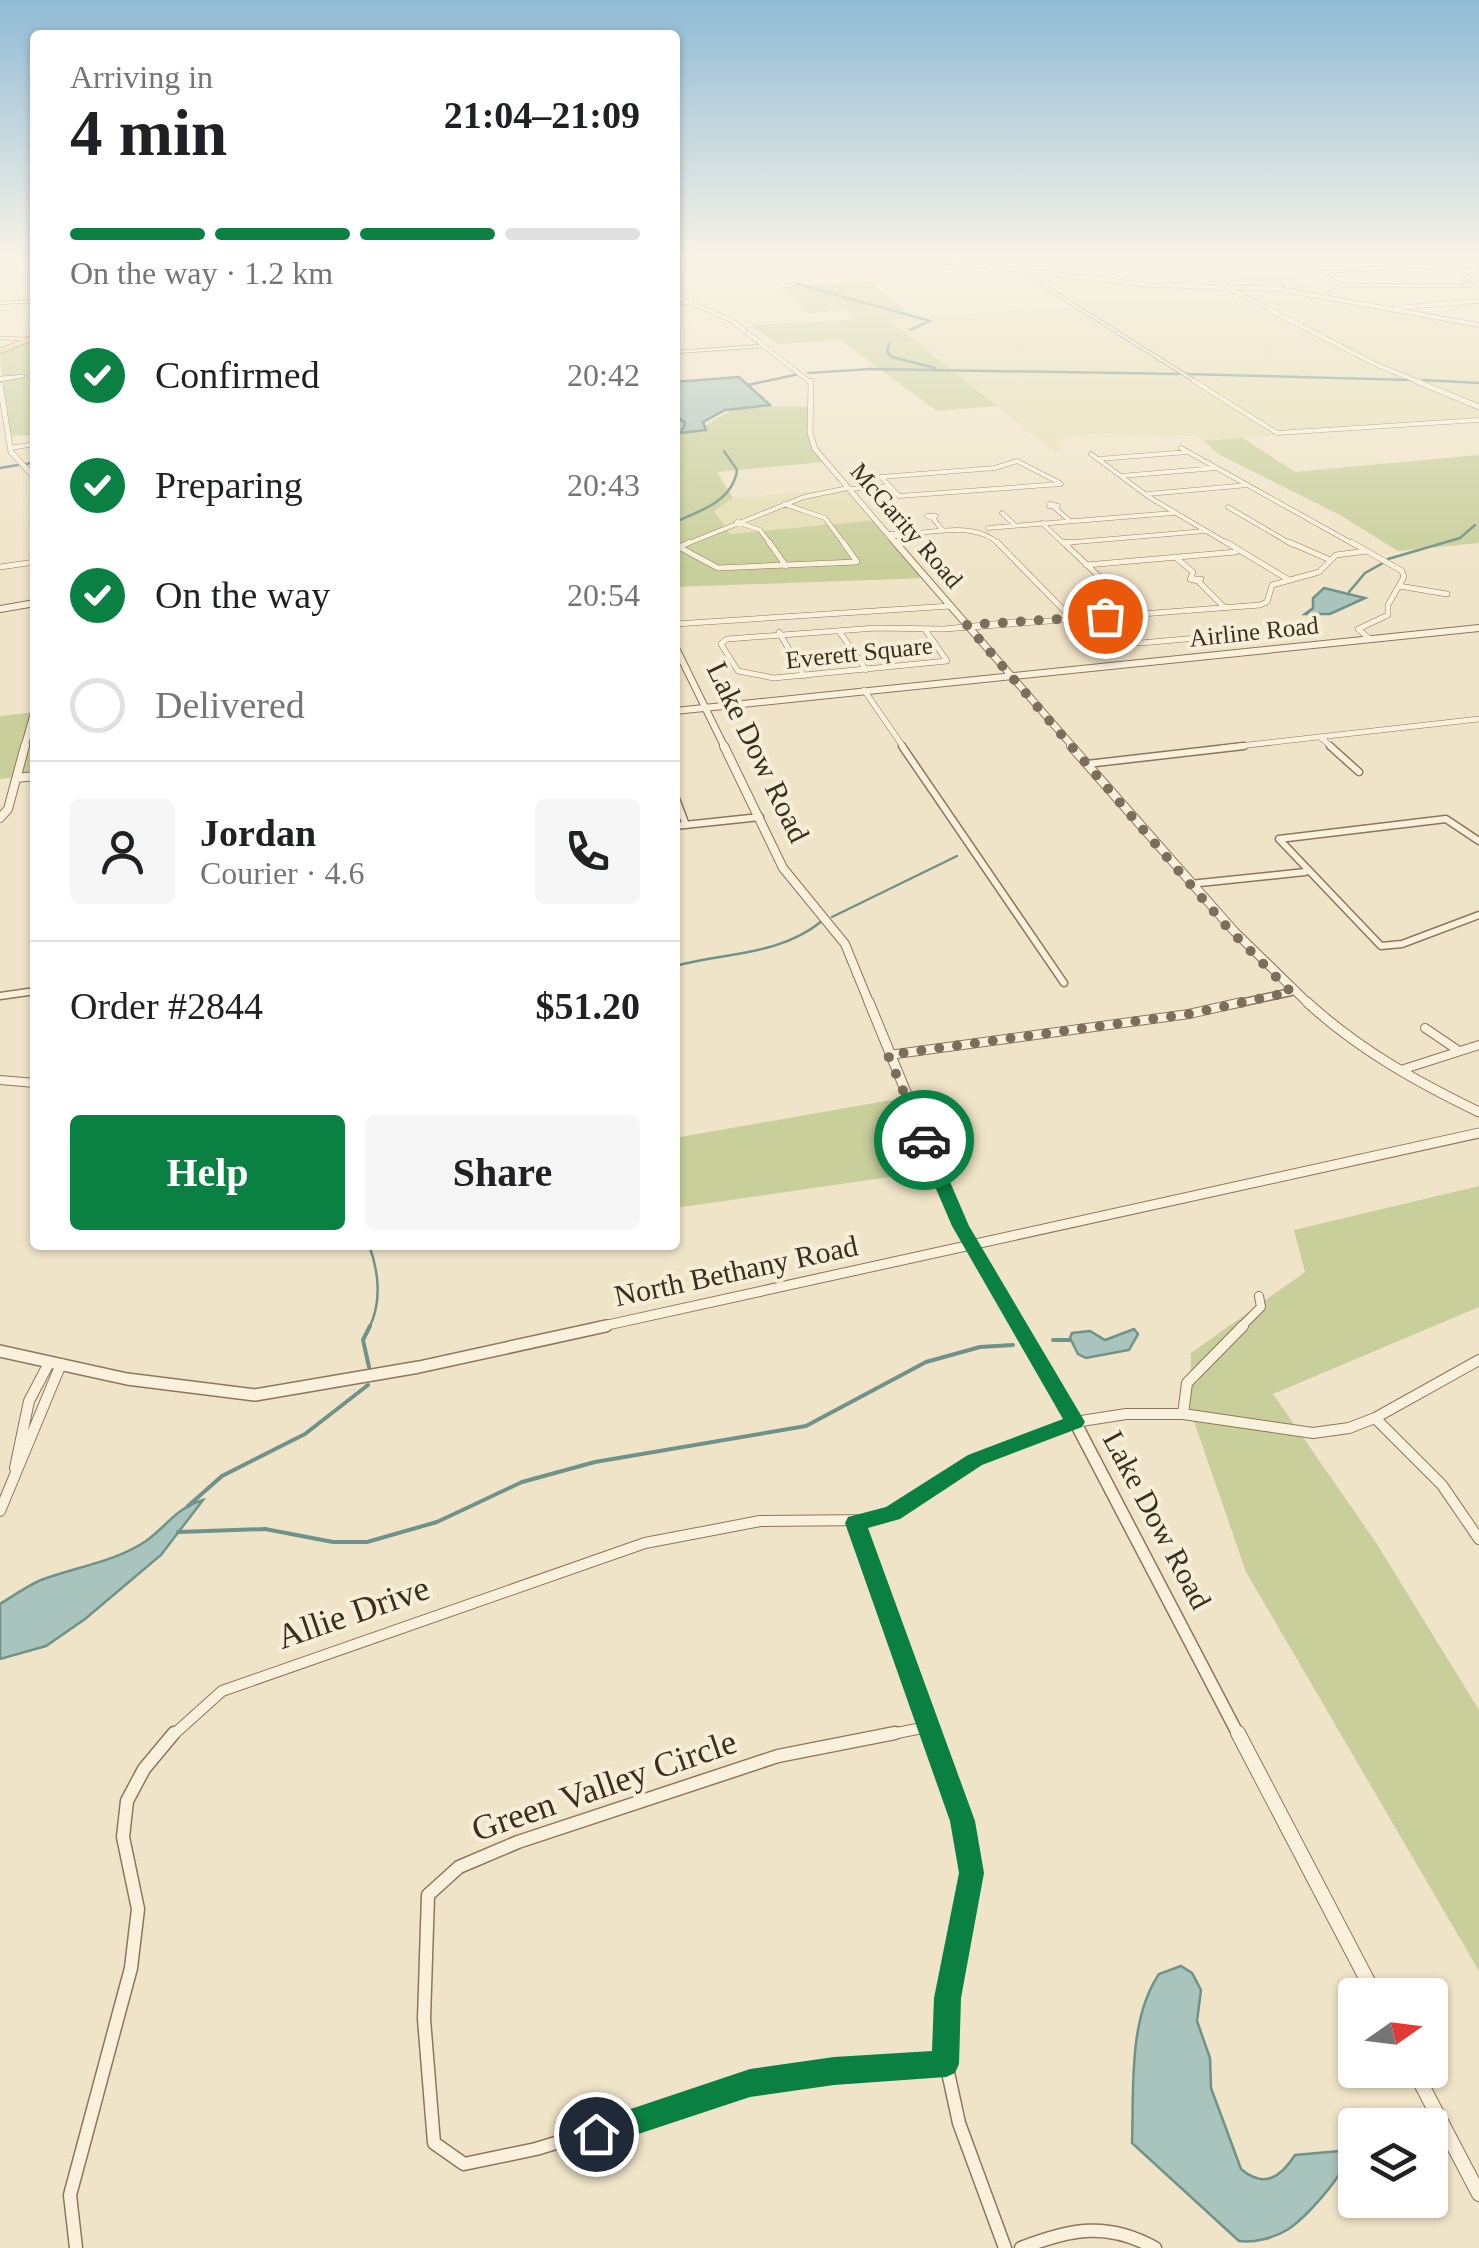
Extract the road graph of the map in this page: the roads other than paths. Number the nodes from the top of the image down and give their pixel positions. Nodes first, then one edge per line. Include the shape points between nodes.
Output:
1 (783, 359) edge
2 (1159, 359) edge
3 (1365, 359) edge
4 (30, 376) edge
5 (1, 380) edge
6 (1479, 407) edge
7 (1479, 420) edge
8 (30, 445) edge
9 (10, 448) junction
10 (1181, 448) dead end
11 (1188, 452) junction
12 (1091, 454) dead end
13 (1098, 460) junction
14 (1217, 468) junction
15 (30, 472) edge
16 (1120, 476) junction
17 (888, 485) junction
18 (1248, 485) junction
19 (848, 488) junction
20 (1145, 494) junction
21 (784, 504) junction
22 (1054, 507) dead end
23 (1228, 508) dead end
24 (1002, 513) dead end
25 (1175, 513) junction
26 (933, 518) dead end
27 (1070, 521) junction
28 (736, 522) junction
29 (1042, 523) junction
30 (1014, 526) junction
31 (983, 530) junction
32 (942, 531) junction
33 (1206, 531) junction
34 (890, 535) junction
35 (1064, 543) junction
36 (680, 546) edge
37 (680, 548) edge
38 (1238, 551) junction
39 (1366, 551) junction
40 (1176, 558) junction
41 (1328, 559) junction
42 (30, 563) edge
43 (1086, 565) junction
44 (786, 566) junction
45 (0, 567) edge
46 (1289, 580) junction
47 (1399, 586) junction
48 (1434, 592) dead end
49 (30, 604) edge
50 (950, 606) junction
51 (1223, 606) junction
52 (0, 609) edge
53 (1137, 613) junction
54 (772, 618) junction
55 (1072, 620) junction
56 (680, 624) edge
57 (968, 626) junction
58 (1479, 628) edge
59 (839, 631) junction
60 (926, 631) junction
61 (780, 634) junction
62 (1230, 634) dead end
63 (1370, 640) junction
64 (680, 656) edge
65 (866, 670) junction
66 (804, 676) junction
67 (1011, 676) junction
68 (864, 690) junction
69 (706, 708) junction
70 (680, 711) edge
71 (1479, 720) edge
72 (30, 728) edge
73 (1320, 737) junction
74 (1087, 764) junction
75 (1360, 772) dead end
76 (30, 777) edge
77 (17, 778) junction
78 (680, 809) edge
79 (760, 817) junction
80 (0, 818) edge
81 (686, 825) junction
82 (680, 826) edge
83 (1479, 840) edge
84 (1305, 872) junction
85 (1190, 884) junction
86 (1479, 915) edge
87 (1064, 983) dead end
88 (30, 992) edge
89 (1291, 992) junction
90 (0, 996) edge
91 (1426, 1028) dead end
92 (1479, 1044) edge
93 (1459, 1052) junction
94 (888, 1055) junction
95 (1401, 1070) junction
96 (0, 1080) edge
97 (30, 1083) edge
98 (1479, 1112) edge
99 (1479, 1133) edge
100 (972, 1246) junction
101 (1259, 1296) dead end
102 (0, 1351) edge
103 (1479, 1360) edge
104 (55, 1364) junction
105 (1183, 1414) junction
106 (1375, 1418) junction
107 (1075, 1422) junction
108 (0, 1510) edge
109 (856, 1523) junction
110 (1479, 1539) edge
111 (928, 1727) junction
112 (1366, 1978) edge
113 (946, 2064) junction
114 (1423, 2088) edge
115 (1479, 2194) edge
116 (76, 2248) edge
117 (1005, 2248) edge
118 (1021, 2248) edge
119 (1155, 2248) edge

1 - 19 street, McGarity Road via 811,380 811,440
2 - 7 street via 1277,433
3 - 6 street
4 - 5 street
5 - 9 street
8 - 9 street
9 - 15 street
10 - 11 street
11 - 13 street
11 - 14 street
12 - 13 street
13 - 16 street
14 - 16 street
14 - 18 street
16 - 20 street
17 - 17 street via 881,476 1017,461 1061,484 899,496
17 - 19 street
18 - 20 street
18 - 39 street
19 - 21 street
19 - 34 street, McGarity Road
20 - 25 street
21 - 28 street
21 - 44 street via 824,518 858,559
22 - 27 street
23 - 41 street
24 - 30 street
25 - 27 street
25 - 33 street
26 - 32 street
27 - 29 street
28 - 36 street
28 - 44 street via 760,530
29 - 30 street
29 - 35 street
30 - 31 street
31 - 32 street
31 - 55 street
32 - 34 street
33 - 35 street
33 - 38 street
34 - 50 street, McGarity Road
35 - 43 street
37 - 44 street via 710,568
38 - 40 street
38 - 46 street
39 - 41 street
39 - 47 street via 1402,571
40 - 43 street
40 - 51 street
41 - 46 street via 1319,572
42 - 45 street
43 - 53 street
46 - 51 street, Everett Square via 1269,587 1262,604
47 - 48 street
47 - 63 street via 1388,615 1358,628
49 - 52 street
50 - 54 street
50 - 57 street, McGarity Road
51 - 53 street, Everett Square
53 - 55 street, Everett Square
54 - 56 street
54 - 61 street
55 - 57 street, Everett Square
55 - 62 street via 1092,638 1112,644
57 - 60 street, Everett Square
57 - 67 street, McGarity Road
58 - 63 street, Airline Road
59 - 60 street, Everett Square
59 - 61 street, Everett Square
59 - 65 street
60 - 65 street, Everett Square via 946,661
61 - 66 street
61 - 66 street, Everett Square via 721,644 743,674
63 - 67 street, Airline Road
64 - 69 street, Lake Dow Road
65 - 66 street, Everett Square
67 - 68 street, Airline Road
67 - 74 street, McGarity Road
68 - 69 street, Airline Road
68 - 87 street
69 - 70 street, Airline Road
69 - 79 street, Lake Dow Road
71 - 73 street
72 - 77 street
73 - 74 street
73 - 75 street
74 - 85 street, McGarity Road
76 - 77 street
77 - 80 street
78 - 81 street
79 - 81 street
79 - 94 street, Lake Dow Road via 783,868 845,944
81 - 82 street
83 - 84 street via 1446,820 1279,839
84 - 85 street
84 - 86 street via 1381,946
85 - 89 street, McGarity Road
88 - 90 street
89 - 94 street via 1189,1014
89 - 95 street, McGarity Road
91 - 93 street
92 - 93 street
93 - 95 street
94 - 100 street, Lake Dow Road
95 - 98 street, McGarity Road
96 - 97 street
99 - 100 street, North Bethany Road
100 - 104 street, North Bethany Road via 419,1367 255,1395
100 - 107 street, Lake Dow Road
101 - 105 street via 1261,1307 1187,1383
102 - 104 street, North Bethany Road
103 - 106 street, Allie Drive
104 - 108 street
105 - 106 street, Allie Drive via 1313,1433
105 - 107 street, Allie Drive
106 - 110 street via 1442,1486
107 - 109 street, Allie Drive via 975,1460 892,1514
107 - 112 street, Lake Dow Road
109 - 111 street
109 - 116 street, Allie Drive via 760,1521 645,1543 222,1690 181,1725 144,1768 125,1808 123,1837 138,1909 131,1968 70,2194
111 - 113 street via 962,1821 972,1873 947,1998
111 - 113 street, Green Valley Circle via 778,1756 459,1867 428,1895 426,2094 434,2143 464,2164 530,2154 750,2083
113 - 117 street via 958,2123
114 - 115 street
118 - 119 street via 1075,2227 1111,2227

